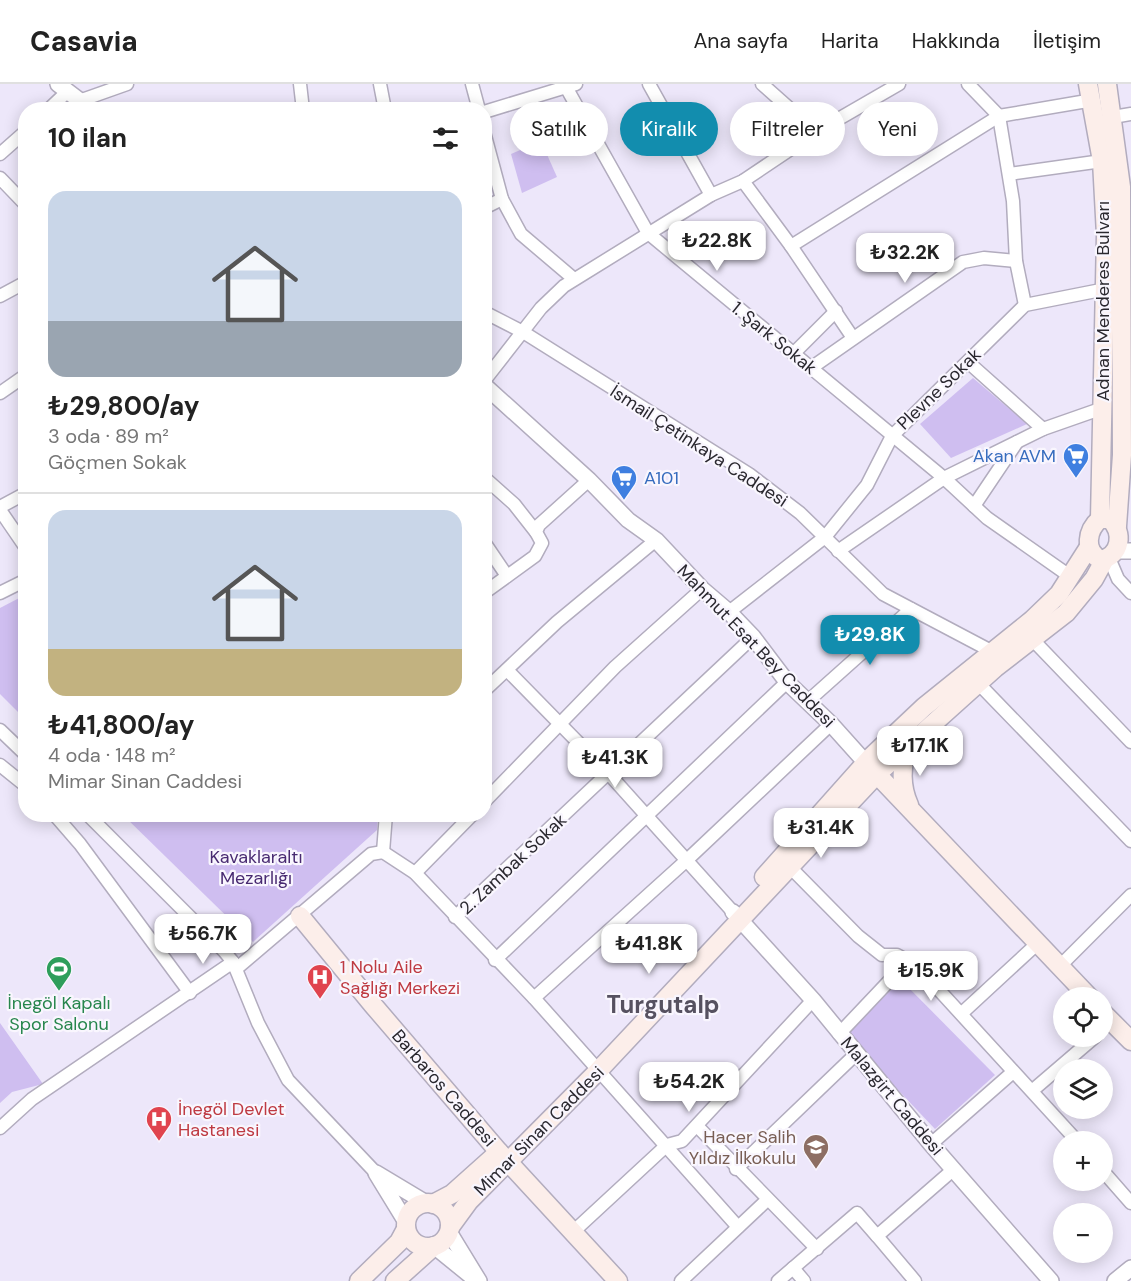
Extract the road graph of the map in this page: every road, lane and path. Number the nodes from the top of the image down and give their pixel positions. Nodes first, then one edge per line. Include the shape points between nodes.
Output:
1 (127, 84) edge
2 (300, 84) edge
3 (380, 84) edge
4 (472, 84) edge
5 (649, 84) edge
6 (762, 84) edge
7 (899, 84) edge
8 (968, 84) edge
9 (1107, 84) edge
10 (571, 85) edge
11 (1090, 92) edge
12 (74, 97) edge
13 (302, 102) edge
14 (383, 102) edge
15 (477, 102) edge
16 (782, 102) edge
17 (492, 110) edge
18 (1131, 114) edge
19 (845, 115) edge
20 (999, 116) junction
21 (1113, 117) junction
22 (18, 138) edge
23 (0, 154) edge
24 (781, 156) edge
25 (1102, 161) junction
26 (492, 172) edge
27 (1009, 174) junction
28 (0, 178) edge
29 (744, 181) junction
30 (711, 195) junction
31 (18, 197) edge
32 (502, 199) junction
33 (492, 204) edge
34 (648, 233) junction
35 (791, 246) junction
36 (1016, 261) junction
37 (1126, 270) edge
38 (574, 279) junction
39 (18, 286) edge
40 (1106, 289) junction
41 (0, 296) edge
42 (1025, 305) junction
43 (836, 311) junction
44 (492, 316) edge
45 (523, 332) junction
46 (853, 338) junction
47 (794, 354) junction
48 (968, 362) junction
49 (811, 368) junction
50 (492, 373) edge
51 (18, 381) edge
52 (492, 390) edge
53 (0, 393) edge
54 (1126, 396) edge
55 (1103, 408) junction
56 (1043, 429) junction
57 (892, 435) junction
58 (1017, 442) junction
59 (944, 478) junction
60 (589, 480) junction
61 (492, 484) edge
62 (18, 498) edge
63 (974, 506) junction
64 (0, 509) edge
65 (1100, 519) junction
66 (1122, 529) edge
67 (536, 532) junction
68 (18, 536) edge
69 (825, 537) junction
70 (656, 540) junction
71 (1089, 547) junction
72 (838, 551) junction
73 (492, 554) edge
74 (1115, 555) edge
75 (507, 576) junction
76 (1071, 577) junction
77 (18, 584) edge
78 (492, 587) edge
79 (702, 589) junction
80 (0, 593) edge
81 (1131, 593) edge
82 (911, 609) junction
83 (729, 612) junction
84 (753, 637) junction
85 (1032, 639) junction
86 (993, 652) junction
87 (507, 670) junction
88 (787, 682) junction
89 (492, 684) edge
90 (979, 684) junction
91 (808, 701) junction
92 (558, 723) junction
93 (831, 724) junction
94 (0, 730) edge
95 (1131, 742) edge
96 (18, 747) edge
97 (906, 748) junction
98 (0, 765) edge
99 (871, 769) junction
100 (609, 774) junction
101 (18, 780) edge
102 (492, 793) edge
103 (911, 809) junction
104 (647, 817) junction
105 (61, 822) edge
106 (95, 822) edge
107 (385, 822) edge
108 (465, 822) edge
109 (1131, 841) edge
110 (383, 852) junction
111 (688, 859) junction
112 (785, 862) junction
113 (415, 873) junction
114 (1131, 895) edge
115 (300, 916) junction
116 (737, 916) junction
117 (455, 917) junction
118 (1039, 942) junction
119 (495, 960) junction
120 (909, 960) junction
121 (1061, 965) junction
122 (234, 966) junction
123 (1080, 987) edge
124 (190, 993) junction
125 (534, 998) junction
126 (813, 1000) junction
127 (962, 1013) junction
128 (1113, 1027) edge
129 (839, 1034) junction
130 (1131, 1041) edge
131 (1083, 1047) edge
132 (856, 1054) junction
133 (594, 1067) junction
134 (1013, 1072) junction
135 (1034, 1090) junction
136 (697, 1126) junction
137 (0, 1128) edge
138 (1069, 1131) edge
139 (931, 1144) junction
140 (666, 1145) junction
141 (504, 1156) junction
142 (736, 1169) junction
143 (954, 1169) junction
144 (376, 1173) junction
145 (1113, 1183) edge
146 (767, 1200) junction
147 (1131, 1203) edge
148 (430, 1204) junction
149 (406, 1226) junction
150 (738, 1227) junction
151 (449, 1229) junction
152 (574, 1231) junction
153 (877, 1236) junction
154 (434, 1246) junction
155 (817, 1249) junction
156 (793, 1268) junction
157 (1131, 1268) edge
158 (359, 1281) edge
159 (395, 1281) edge
160 (478, 1281) edge
161 (618, 1281) edge
162 (681, 1281) edge
163 (778, 1281) edge
164 (804, 1281) edge
165 (915, 1281) edge
166 (1051, 1281) edge
167 (1115, 1281) edge

1 - 12 street
2 - 13 street
3 - 14 street
4 - 15 street
5 - 30 street
6 - 16 street
7 - 19 street
8 - 20 street
9 - 21 main road, Adnan Menderes Bulvarı
10 - 17 street
10 - 34 street, 1. Şark Sokak
11 - 20 street
11 - 25 main road, Adnan Menderes Bulvarı
18 - 21 street
20 - 27 street
20 - 35 street
21 - 37 main road, Adnan Menderes Bulvarı
22 - 23 street
24 - 29 street
25 - 27 street
25 - 40 main road, Adnan Menderes Bulvarı
26 - 32 street
27 - 36 street
28 - 31 street
29 - 30 street
29 - 35 street
30 - 34 street
32 - 33 street
32 - 38 street via 521,234
34 - 38 street
34 - 47 street, 1. Şark Sokak
35 - 43 street
36 - 42 street
36 - 46 street via 984,258 963,262
37 - 54 main road, Adnan Menderes Bulvarı
38 - 45 street via 541,308
39 - 41 street
40 - 42 street
40 - 55 main road, Adnan Menderes Bulvarı
42 - 48 street, Plevne Sokak
43 - 46 street
43 - 47 street
44 - 45 street, İsmail Çetinkaya Caddesi
45 - 50 street
45 - 69 street, İsmail Çetinkaya Caddesi via 749,474
46 - 49 street
47 - 49 street, 1. Şark Sokak
48 - 56 street
48 - 57 street, Plevne Sokak
49 - 57 street, 1. Şark Sokak
51 - 53 street
52 - 60 street, Mahmut Esat Bey Caddesi
54 - 66 main road, Adnan Menderes Bulvarı
55 - 56 street
55 - 65 main road, Adnan Menderes Bulvarı
56 - 58 street
57 - 59 street, 1. Şark Sokak
57 - 69 street, Plevne Sokak via 867,485
58 - 59 street
58 - 63 street
59 - 63 street, 1. Şark Sokak
59 - 72 street
60 - 67 street
60 - 70 street, Mahmut Esat Bey Caddesi via 628,520
61 - 67 street
62 - 64 street
63 - 76 street, 1. Şark Sokak
64 - 68 street
65 - 66 main road via 1110,519
65 - 71 main road via 1089,533
66 - 74 main road
67 - 75 street via 542,543 535,556
69 - 72 street, İsmail Çetinkaya Caddesi
69 - 83 street, Plevne Sokak
70 - 79 street, Mahmut Esat Bey Caddesi
70 - 87 street via 557,622
71 - 74 main road via 1096,557
71 - 76 main road
72 - 82 street, İsmail Çetinkaya Caddesi via 883,594
73 - 75 street
74 - 81 street via 1118,579
74 - 85 main road via 1066,613
75 - 78 street
76 - 86 main road via 1059,594
77 - 80 street
79 - 83 street, Mahmut Esat Bey Caddesi
79 - 92 street
82 - 86 street, İsmail Çetinkaya Caddesi
82 - 91 street
83 - 84 street, Mahmut Esat Bey Caddesi
84 - 88 street, Mahmut Esat Bey Caddesi
84 - 100 street, 2. Zambak Sokak
85 - 90 main road
85 - 95 street
86 - 99 main road via 924,707
87 - 89 street
87 - 92 street
88 - 91 street, Mahmut Esat Bey Caddesi
88 - 104 street
90 - 97 main road
90 - 109 street
91 - 93 street, Mahmut Esat Bey Caddesi
92 - 100 street
92 - 102 street
93 - 99 street, Mahmut Esat Bey Caddesi
93 - 111 street
94 - 96 street
97 - 99 main road
97 - 103 main road via 903,790
98 - 101 street
99 - 103 main road, Mahmut Esat Bey Caddesi
99 - 112 main road, Mimar Sinan Caddesi
100 - 104 street
100 - 117 street, 2. Zambak Sokak
103 - 118 main road, Mahmut Esat Bey Caddesi
104 - 111 street
104 - 119 street
105 - 124 street
106 - 122 street via 210,936
107 - 110 street
108 - 113 street
110 - 113 street
110 - 115 street via 371,854
111 - 116 street
111 - 125 street
112 - 116 main road, Mimar Sinan Caddesi
112 - 120 street via 882,955
113 - 117 street
114 - 121 street
115 - 122 street
115 - 141 main road, Barbaros Caddesi
116 - 126 street, Malazgirt Caddesi
116 - 133 main road, Mimar Sinan Caddesi
117 - 119 street
118 - 121 main road, Mahmut Esat Bey Caddesi
118 - 127 street
119 - 125 street
120 - 127 street
120 - 129 street
121 - 123 main road, Mahmut Esat Bey Caddesi
122 - 124 street
122 - 144 street via 288,1080
124 - 137 street via 32,1099
125 - 133 street
126 - 129 street, Malazgirt Caddesi
126 - 136 street
127 - 134 street
128 - 130 main road
129 - 132 street, Malazgirt Caddesi
131 - 135 street
132 - 139 street, Malazgirt Caddesi
132 - 142 street
133 - 140 street
133 - 141 main road, Mimar Sinan Caddesi
134 - 135 street
134 - 139 street
135 - 138 street
136 - 140 street via 682,1141
136 - 142 street
139 - 143 street, Malazgirt Caddesi
140 - 150 street
140 - 152 street
141 - 148 main road, Mimar Sinan Caddesi via 452,1194
141 - 151 main road, Mimar Sinan Caddesi
141 - 152 main road, Barbaros Caddesi
142 - 146 street
143 - 153 street
143 - 166 street, Malazgirt Caddesi
144 - 148 street
144 - 149 street
145 - 147 street
146 - 150 street
146 - 155 street
148 - 149 main road via 413,1209
148 - 151 main road via 446,1212
149 - 154 main road via 413,1241
149 - 158 main road via 399,1242
150 - 162 street
151 - 154 main road
151 - 160 street
152 - 161 main road, Barbaros Caddesi
153 - 155 street via 857,1213
153 - 165 street
154 - 159 main road
154 - 160 street
155 - 156 street
156 - 163 street
156 - 164 street
157 - 167 street

